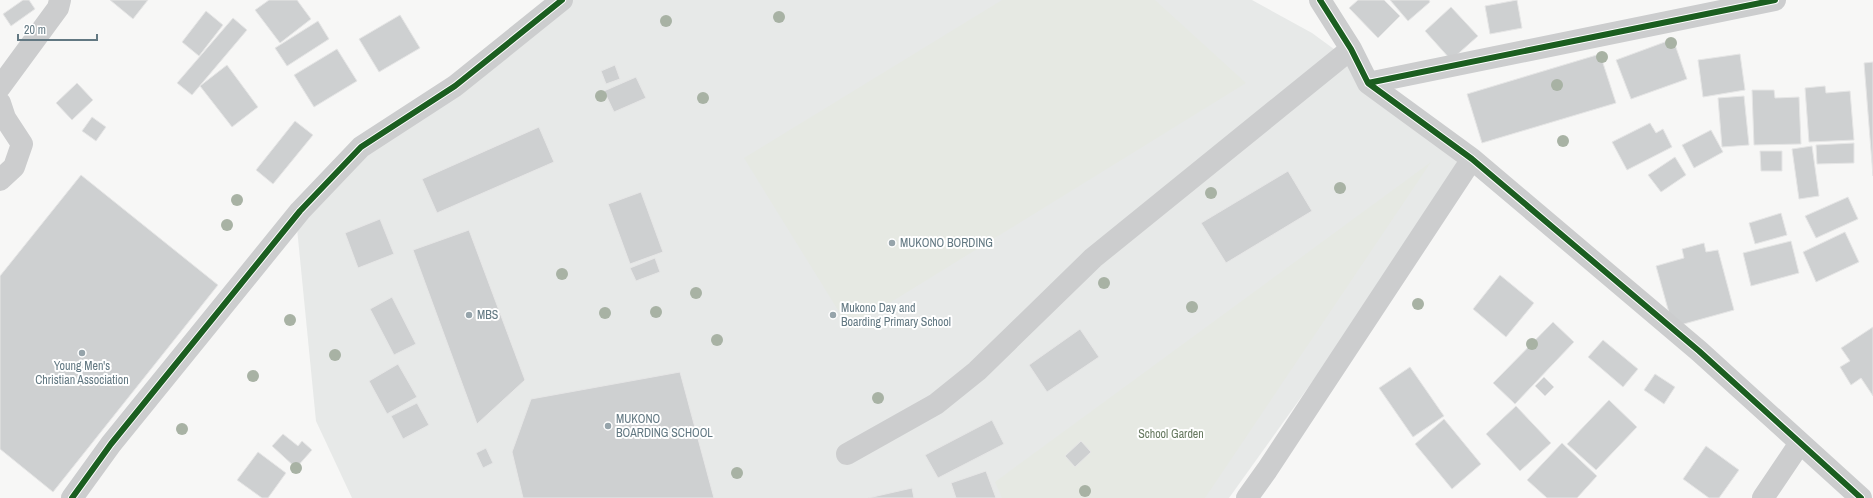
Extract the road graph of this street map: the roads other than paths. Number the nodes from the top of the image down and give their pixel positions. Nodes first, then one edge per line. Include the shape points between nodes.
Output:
1 (60, 0) edge
2 (562, 0) edge
3 (1320, 0) edge
4 (1775, 0) edge
5 (1351, 49) junction
6 (1368, 83) junction
7 (0, 87) edge
8 (0, 103) edge
9 (1472, 159) junction
10 (0, 180) edge
11 (1800, 443) junction
12 (847, 454) dead end
13 (72, 498) edge
14 (1247, 498) edge
15 (1763, 498) edge
16 (1861, 498) edge

1 - 7 street via 58,8
2 - 13 street via 455,86 361,147 300,211 116,438
3 - 5 street
4 - 6 street
5 - 6 street
5 - 12 street via 1093,258 977,372 936,404
6 - 9 street
8 - 10 street via 5,118 22,144 14,167
9 - 11 street via 1699,352
9 - 14 street
11 - 15 street
11 - 16 street

